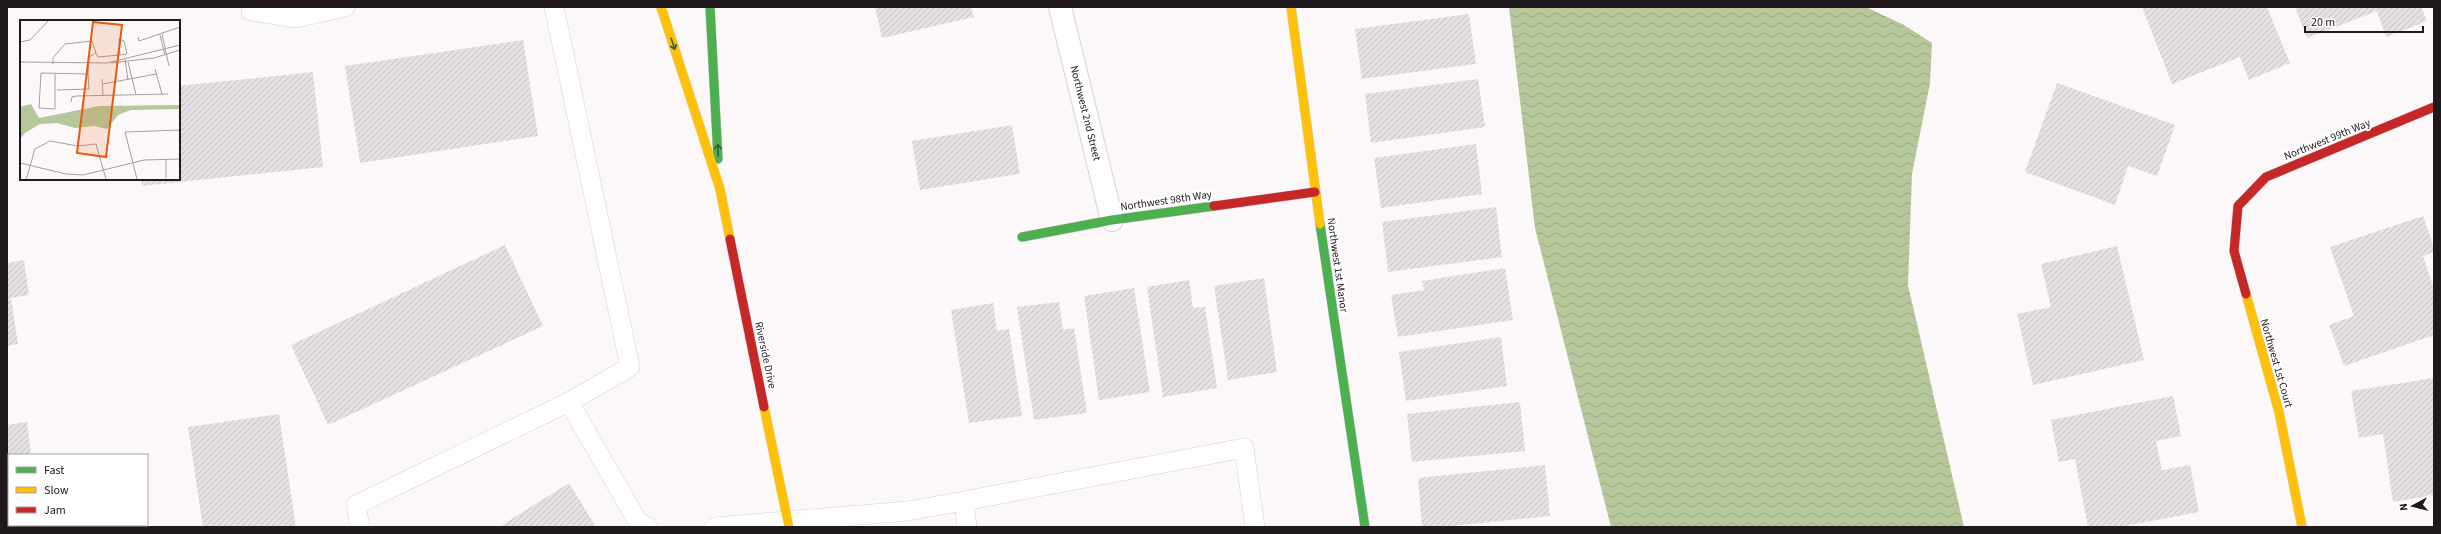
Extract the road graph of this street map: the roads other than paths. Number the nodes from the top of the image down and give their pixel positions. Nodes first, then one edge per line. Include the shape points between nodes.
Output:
1 (253, 7) edge
2 (345, 7) edge
3 (554, 7) edge
4 (661, 7) edge
5 (710, 7) edge
6 (1060, 7) edge
7 (1291, 7) edge
8 (2434, 107) edge
9 (720, 188) junction
10 (1315, 192) junction
11 (2238, 206) joint
12 (1112, 220) junction
13 (1022, 237) dead end
14 (569, 402) junction
15 (964, 501) junction
16 (788, 524) edge
17 (360, 527) edge
18 (648, 527) edge
19 (715, 527) edge
20 (968, 527) edge
21 (1255, 527) edge
22 (1365, 527) edge
23 (2302, 527) edge

1 - 2 lane via 251,11 296,18
3 - 14 lane via 630,367
4 -> 9 street, Riverside Drive
9 -> 5 street, Riverside Drive
6 - 12 street, Northwest 2nd Street
7 - 10 street, Northwest 1st Manor
8 - 11 street, Northwest 99th Way via 2266,177
9 - 16 street, Riverside Drive
10 - 12 street, Northwest 98th Way
10 - 22 street, Northwest 1st Manor
11 - 23 street, Northwest 1st Court via 2234,251 2279,412
12 - 13 street, Northwest 98th Way
14 - 17 lane via 356,505
14 - 18 lane via 638,522
15 - 16 lane via 908,511
15 - 20 lane
15 - 21 lane via 1244,448
16 - 19 lane

